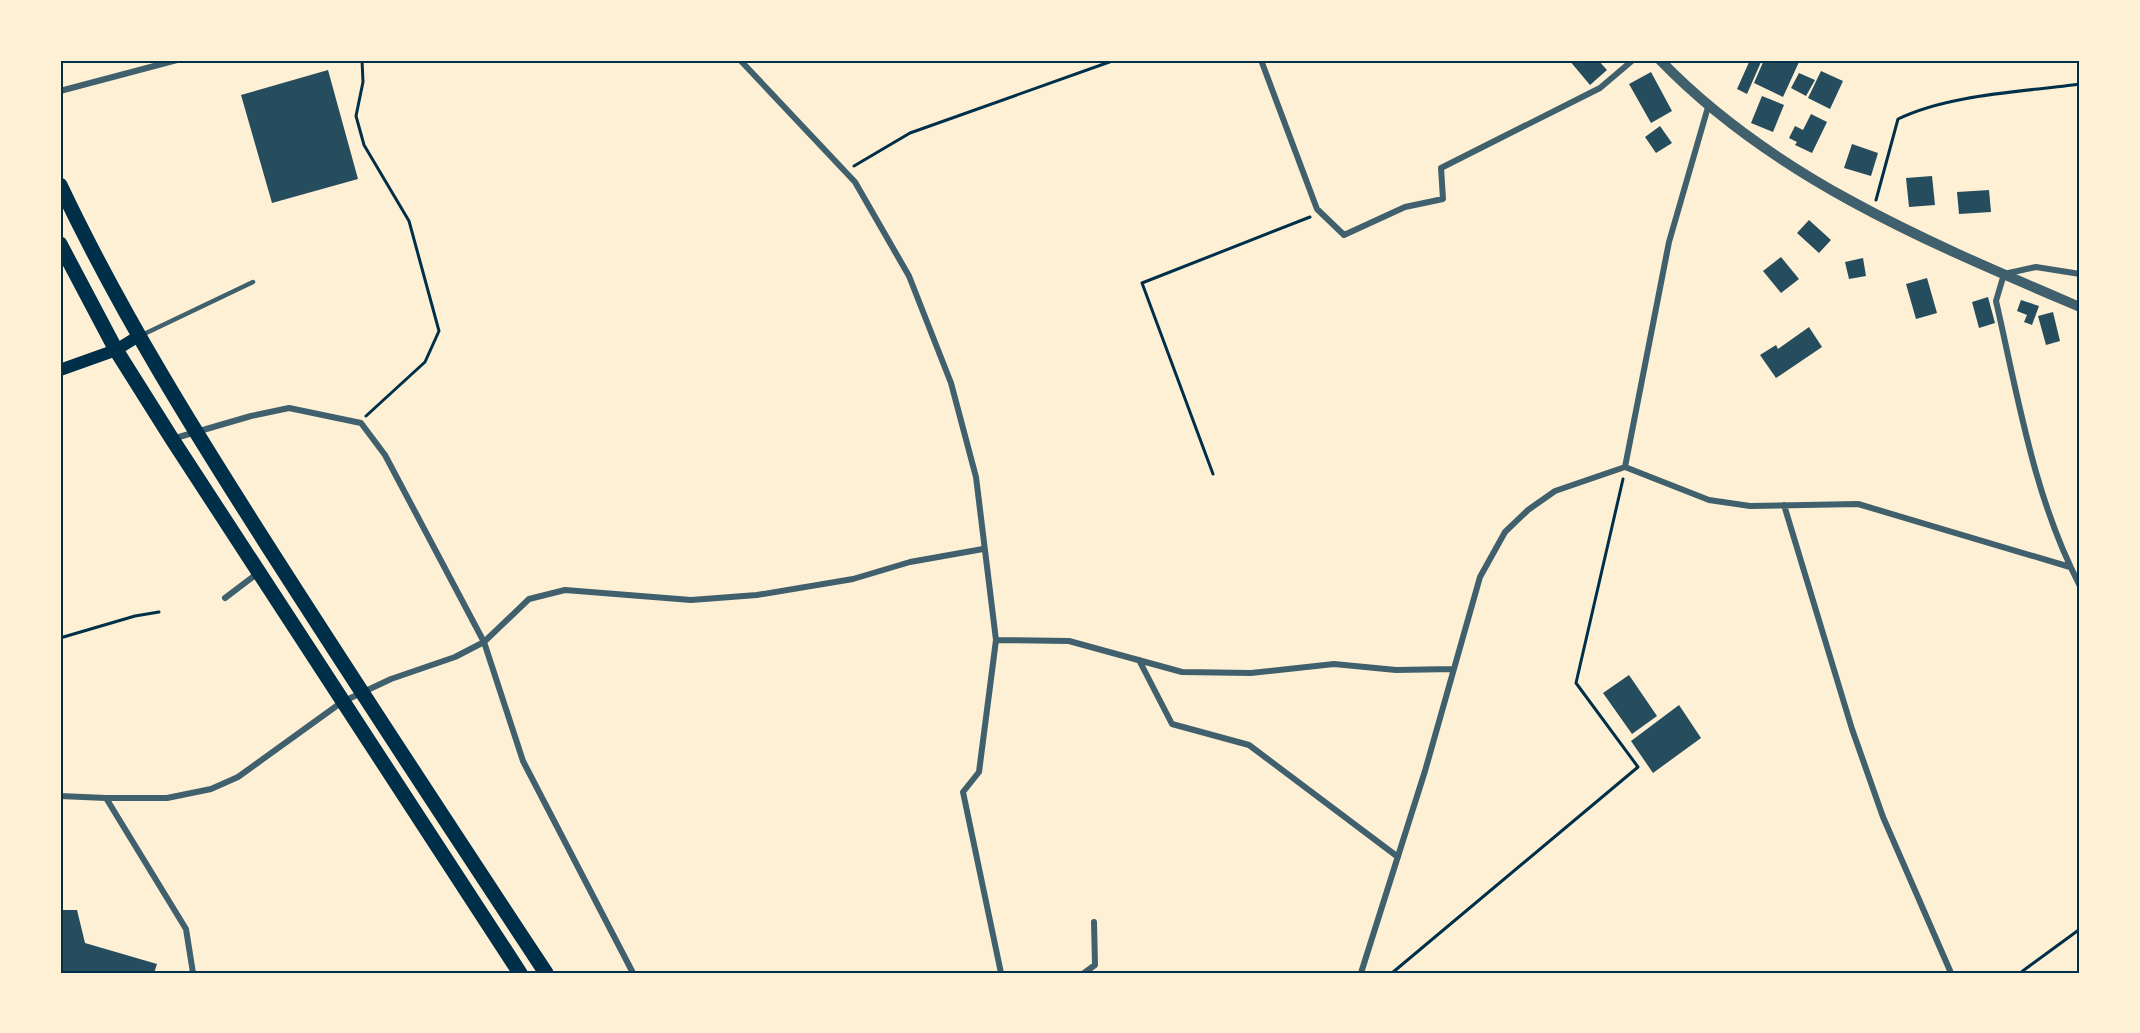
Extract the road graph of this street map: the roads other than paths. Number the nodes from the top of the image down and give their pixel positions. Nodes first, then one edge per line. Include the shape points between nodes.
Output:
1 (177, 60) edge
2 (740, 60) edge
3 (1261, 60) edge
4 (1633, 60) edge
5 (1660, 60) edge
6 (60, 91) edge
7 (1708, 107) junction
8 (60, 185) edge
9 (60, 244) edge
10 (2004, 274) junction
11 (2080, 274) edge
12 (253, 282) dead end
13 (2080, 307) edge
14 (137, 337) junction
15 (116, 350) junction
16 (60, 370) edge
17 (195, 432) junction
18 (172, 439) junction
19 (1625, 467) junction
20 (1784, 505) junction
21 (983, 549) junction
22 (2070, 567) junction
23 (258, 573) junction
24 (2080, 586) edge
25 (225, 598) dead end
26 (996, 640) junction
27 (484, 642) junction
28 (1139, 660) junction
29 (1453, 669) junction
30 (362, 693) junction
31 (342, 702) junction
32 (60, 796) edge
33 (106, 798) junction
34 (1398, 856) junction
35 (1094, 921) dead end
36 (193, 973) edge
37 (520, 973) edge
38 (546, 973) edge
39 (633, 973) edge
40 (1001, 973) edge
41 (1084, 973) edge
42 (1360, 973) edge
43 (1951, 973) edge

1 - 6 street
2 - 21 street via 855,182 909,276 951,383 976,477
3 - 4 street via 1320,213 1344,235 1405,207 1443,199 1441,168 1600,87
5 - 7 street
7 - 10 street via 1796,170 1873,214
7 - 19 street via 1669,242
8 - 14 main road
9 - 15 main road
10 - 11 street via 2036,267
10 - 13 street
10 - 22 street via 1996,301 2035,472
12 - 14 lane
14 - 15 main road
14 - 17 main road
15 - 16 main road
15 - 18 main road
17 - 18 street
17 - 27 street via 289,408 359,423 385,455
17 - 30 main road
18 - 23 main road
19 - 20 street via 1709,500 1750,506
19 - 29 street via 1555,491 1505,532 1480,577
20 - 22 street via 1858,504
20 - 43 street via 1883,817
21 - 26 street
21 - 27 street via 910,562 853,579 757,595 692,600 565,590 530,599
22 - 24 street
23 - 25 street
23 - 31 main road
26 - 28 street via 1069,641
26 - 40 street via 980,772 963,792
27 - 30 street
27 - 39 street via 523,761
28 - 29 street via 1182,672 1251,673 1334,664 1396,670
28 - 34 street via 1172,724 1249,745
29 - 34 street
30 - 31 street
30 - 38 main road
31 - 33 street via 238,777 211,789 167,798
31 - 37 main road
32 - 33 street
33 - 36 street via 186,929
34 - 42 street
35 - 41 street via 1095,965

